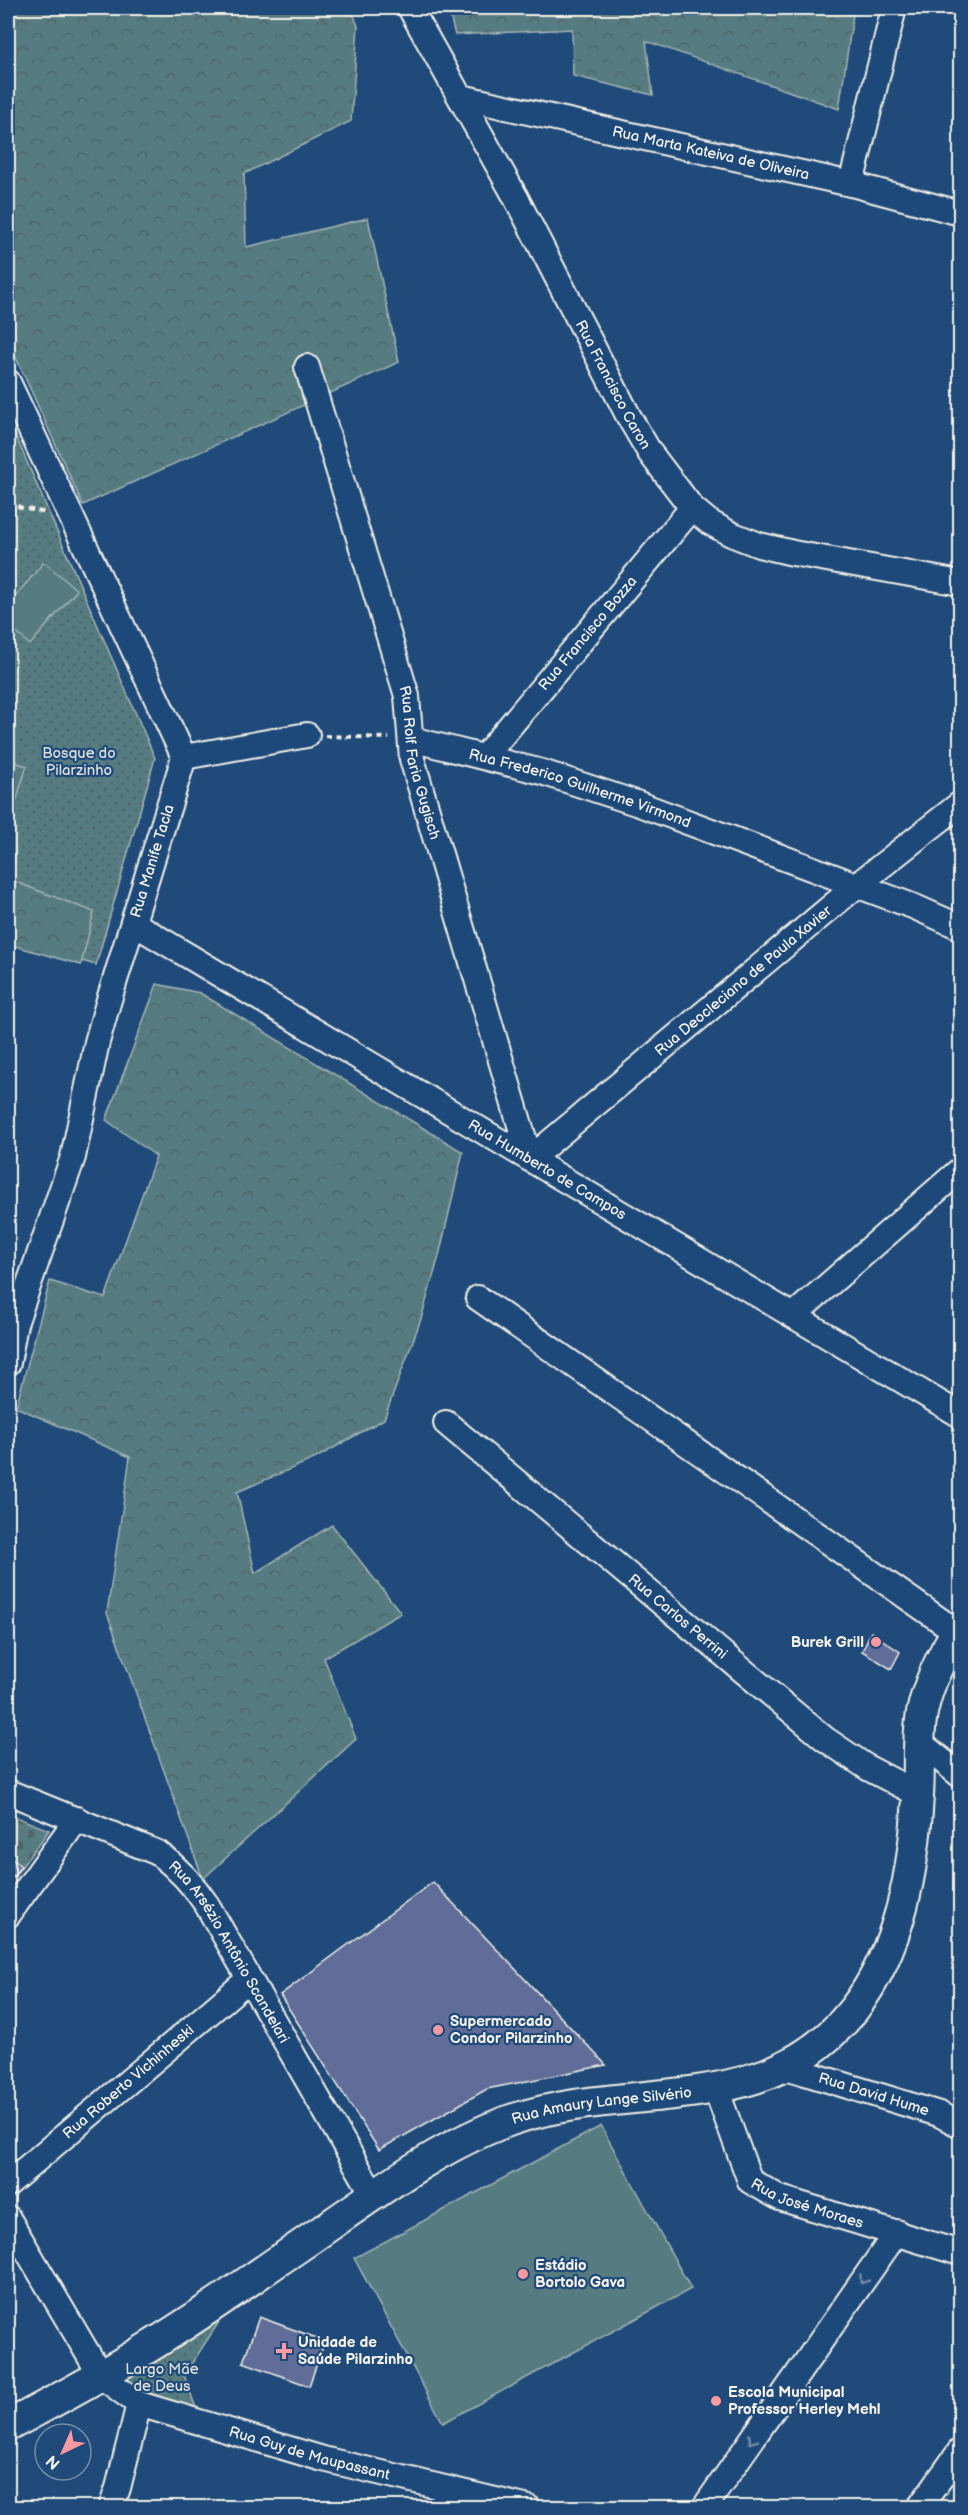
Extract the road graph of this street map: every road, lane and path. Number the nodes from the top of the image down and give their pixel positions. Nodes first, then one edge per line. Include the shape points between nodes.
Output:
1 (410, 8) edge
2 (894, 8) edge
3 (460, 97) junction
4 (850, 184) junction
5 (960, 213) edge
6 (307, 367) dead end
7 (8, 382) edge
8 (8, 501) edge
9 (692, 508) junction
10 (71, 518) junction
11 (960, 583) edge
12 (307, 735) joint
13 (411, 739) junction
14 (485, 756) junction
15 (184, 757) junction
16 (960, 804) edge
17 (856, 886) junction
18 (133, 923) junction
19 (960, 927) edge
20 (530, 1159) junction
21 (960, 1170) edge
22 (478, 1298) dead end
23 (794, 1316) junction
24 (11, 1317) edge
25 (8, 1363) edge
26 (960, 1415) edge
27 (446, 1423) dead end
28 (959, 1630) edge
29 (919, 1742) junction
30 (960, 1775) edge
31 (8, 1792) edge
32 (918, 1794) junction
33 (77, 1819) junction
34 (8, 1915) edge
35 (249, 1979) junction
36 (786, 2067) junction
37 (717, 2089) junction
38 (960, 2125) edge
39 (8, 2184) edge
40 (374, 2196) junction
41 (8, 2218) edge
42 (897, 2232) junction
43 (960, 2253) edge
44 (101, 2376) junction
45 (139, 2404) junction
46 (8, 2426) edge
47 (960, 2451) edge
48 (462, 2501) edge
49 (111, 2508) edge
50 (529, 2508) edge
51 (704, 2508) edge
52 (919, 2508) edge

1 - 3 street, Rua Francisco Caron
2 - 4 street
3 - 4 street, Rua Marta Kateiva de Oliveira
3 - 9 street, Rua Francisco Caron via 629,417 650,453
4 - 5 street, Rua Marta Kateiva de Oliveira
6 - 13 street, Rua Rolf Faria Gugisch via 407,696
7 - 10 street
8 - 10 path via 22,508
9 - 11 street, Rua Francisco Caron via 723,530 759,545
9 - 14 street, Rua Francisco Bozza
10 - 15 street
12 - 13 path
12 - 15 street
13 - 14 street, Rua Frederico Guilherme Virmond
13 - 20 street, Rua Rolf Faria Gugisch via 412,759
14 - 17 street, Rua Frederico Guilherme Virmond via 629,801
15 - 18 street, Rua Manife Tacla
16 - 17 street, Rua Deocleciano de Paula Xavier
17 - 19 street, Rua Frederico Guilherme Virmond
17 - 20 street, Rua Deocleciano de Paula Xavier
18 - 20 street, Rua Humberto de Campos
18 - 24 street, Rua Manife Tacla via 97,1042 73,1157
20 - 23 street, Rua Humberto de Campos
21 - 23 street
22 - 28 street
23 - 26 street, Rua Humberto de Campos
24 - 25 street, Rua Manife Tacla
27 - 32 street, Rua Carlos Perrini via 825,1739 868,1768
28 - 29 main road, Rua Amaury Lange Silvério via 927,1693
29 - 30 street
29 - 32 main road, Rua Amaury Lange Silvério
31 - 33 street, Rua Arsézio Antônio Scandelari
32 - 36 main road, Rua Amaury Lange Silvério via 906,1892 881,1964 856,2007 836,2030
33 - 34 street
33 - 35 street, Rua Arsézio Antônio Scandelari via 158,1853 177,1868 207,1905
35 - 39 street, Rua Roberto Vichinheski
35 - 40 street, Rua Arsézio Antônio Scandelari
36 - 37 main road, Rua Amaury Lange Silvério
36 - 38 street, Rua David Hume via 939,2114
37 - 40 main road, Rua Amaury Lange Silvério via 587,2103 514,2119 471,2136
37 - 42 street, Rua José Moraes via 750,2181 780,2198
40 - 44 main road, Rua Amaury Lange Silvério
41 - 44 street
42 - 43 street, Rua José Moraes
42 -> 51 street
44 - 45 street, Rua Guy de Maupassant
44 - 46 main road, Rua Amaury Lange Silvério
45 - 48 street, Rua Guy de Maupassant
45 - 49 street
47 - 52 street
48 - 50 street, Rua Guy de Maupassant

